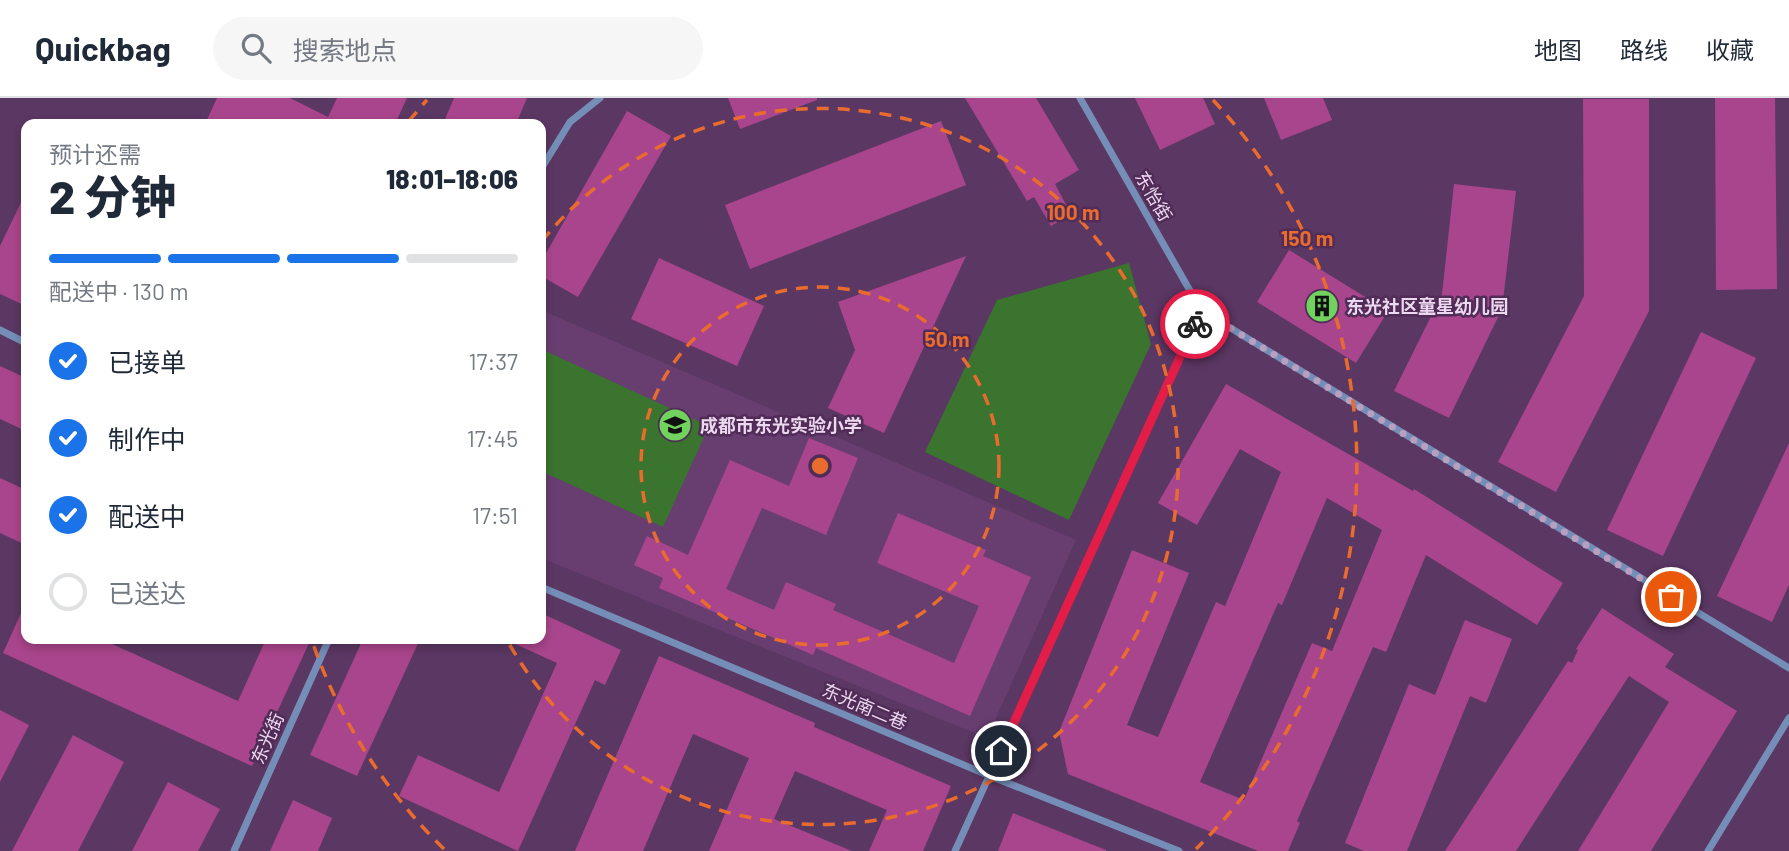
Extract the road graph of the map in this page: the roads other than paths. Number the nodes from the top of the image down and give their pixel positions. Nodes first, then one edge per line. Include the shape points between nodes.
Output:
1 (600, 98) edge
2 (1080, 98) edge
3 (546, 161) edge
4 (1201, 310) junction
5 (0, 330) edge
6 (21, 340) edge
7 (546, 589) edge
8 (327, 644) edge
9 (1789, 668) edge
10 (1789, 718) edge
11 (990, 776) junction
12 (234, 851) edge
13 (955, 851) edge
14 (1179, 851) edge
15 (1708, 851) edge

1 - 3 street via 570,122
2 - 4 street, 东怡街
4 - 9 street, 东怡街
4 - 11 street
5 - 6 street
7 - 11 street, 东光南二巷
8 - 12 street, 东光街
10 - 15 street
11 - 13 street
11 - 14 street, 东光南二巷

